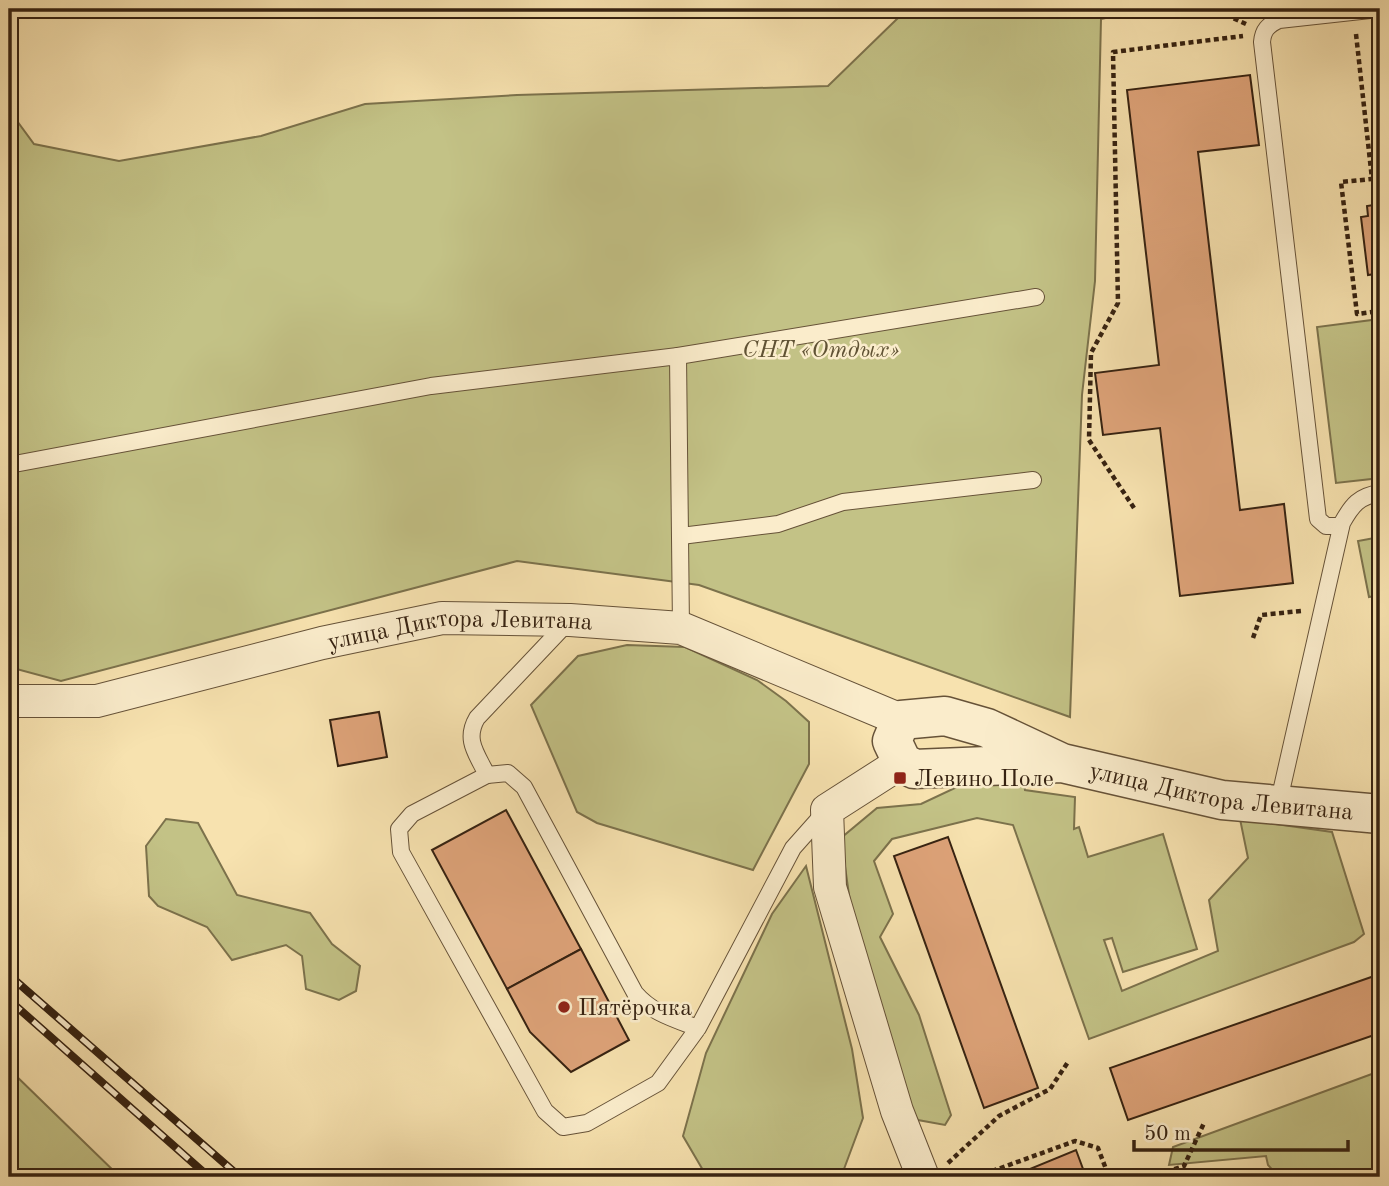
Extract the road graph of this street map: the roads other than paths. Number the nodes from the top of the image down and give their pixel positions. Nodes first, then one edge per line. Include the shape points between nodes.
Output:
1 (1379, 9) edge
2 (1036, 297) dead end
3 (678, 356) junction
4 (9, 465) edge
5 (1033, 480) dead end
6 (1380, 493) edge
7 (1341, 526) junction
8 (681, 536) junction
9 (570, 620) junction
10 (681, 628) junction
11 (9, 701) edge
12 (901, 720) junction
13 (902, 762) junction
14 (1062, 763) junction
15 (486, 775) junction
16 (1278, 805) junction
17 (827, 810) junction
18 (1380, 814) edge
19 (698, 1028) junction
20 (932, 1173) edge

1 - 7 lane via 1279,20 1264,32 1262,42 1318,519 1326,526
2 - 3 lane
3 - 4 lane via 431,386
3 - 8 lane
5 - 8 lane via 843,502 778,524
6 - 7 lane via 1353,503
7 - 16 lane
8 - 10 lane
9 - 10 street, улица Диктора Левитана
9 - 11 street, улица Диктора Левитана via 442,618 322,643 97,701
9 - 15 lane via 470,729
10 - 12 street, улица Диктора Левитана
12 - 13 street via 892,741
12 - 14 street, улица Диктора Левитана via 945,716 987,728
13 - 14 street, улица Диктора Левитана via 914,769
13 - 17 street
14 - 16 street, улица Диктора Левитана via 1222,800
15 - 19 lane via 508,773 524,787 644,1004
15 - 19 lane via 412,814 399,829 401,852 545,1111 562,1127 587,1123 658,1083
16 - 18 street, улица Диктора Левитана
17 - 19 lane via 793,848
17 - 20 street via 830,887 897,1111

